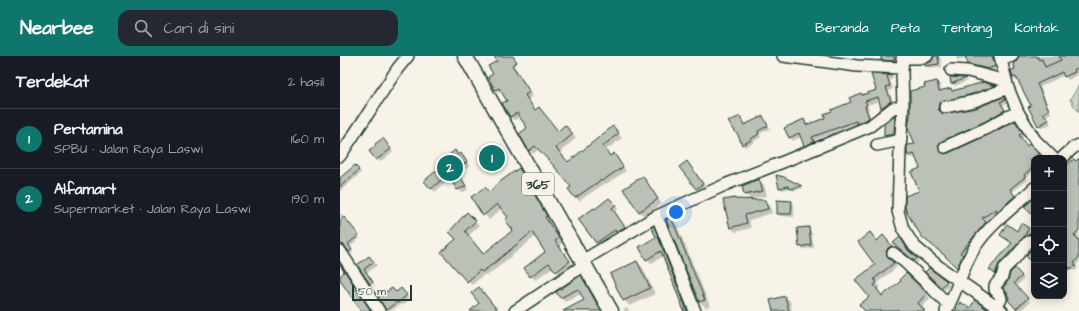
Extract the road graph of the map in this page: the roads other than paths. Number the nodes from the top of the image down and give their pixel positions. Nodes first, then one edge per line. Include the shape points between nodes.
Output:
1 (408, 56) edge
2 (465, 56) edge
3 (783, 56) edge
4 (927, 56) edge
5 (1012, 56) edge
6 (1000, 58) edge
7 (902, 61) edge
8 (951, 70) dead end
9 (1006, 81) junction
10 (903, 106) junction
11 (945, 107) dead end
12 (1018, 112) junction
13 (901, 140) junction
14 (877, 145) dead end
15 (1079, 145) edge
16 (945, 147) dead end
17 (1050, 155) edge
18 (1065, 155) edge
19 (340, 156) edge
20 (1031, 191) edge
21 (655, 216) junction
22 (1031, 241) edge
23 (340, 251) edge
24 (893, 253) dead end
25 (582, 261) junction
26 (962, 275) junction
27 (948, 308) edge
28 (999, 309) edge
29 (379, 311) edge
30 (515, 311) edge
31 (612, 311) edge
32 (695, 311) edge

1 - 19 street
2 - 25 main road, 365
3 - 7 street via 857,66
4 - 7 street
5 - 6 street
6 - 9 street
7 - 10 street
8 - 9 street via 968,71
9 - 11 street via 974,101
9 - 12 street
10 - 13 street
10 - 21 street via 893,108 870,126
12 - 16 street
12 - 17 street via 1035,140
13 - 14 street
13 - 26 street via 898,211 903,229 914,246
15 - 18 street
20 - 26 street via 978,243
21 - 25 street
21 - 32 street
22 - 28 street via 1004,269 995,288 1001,299
23 - 29 street
24 - 27 street via 906,263
25 - 30 street
25 - 31 main road, 365
26 - 27 street
26 - 28 street

